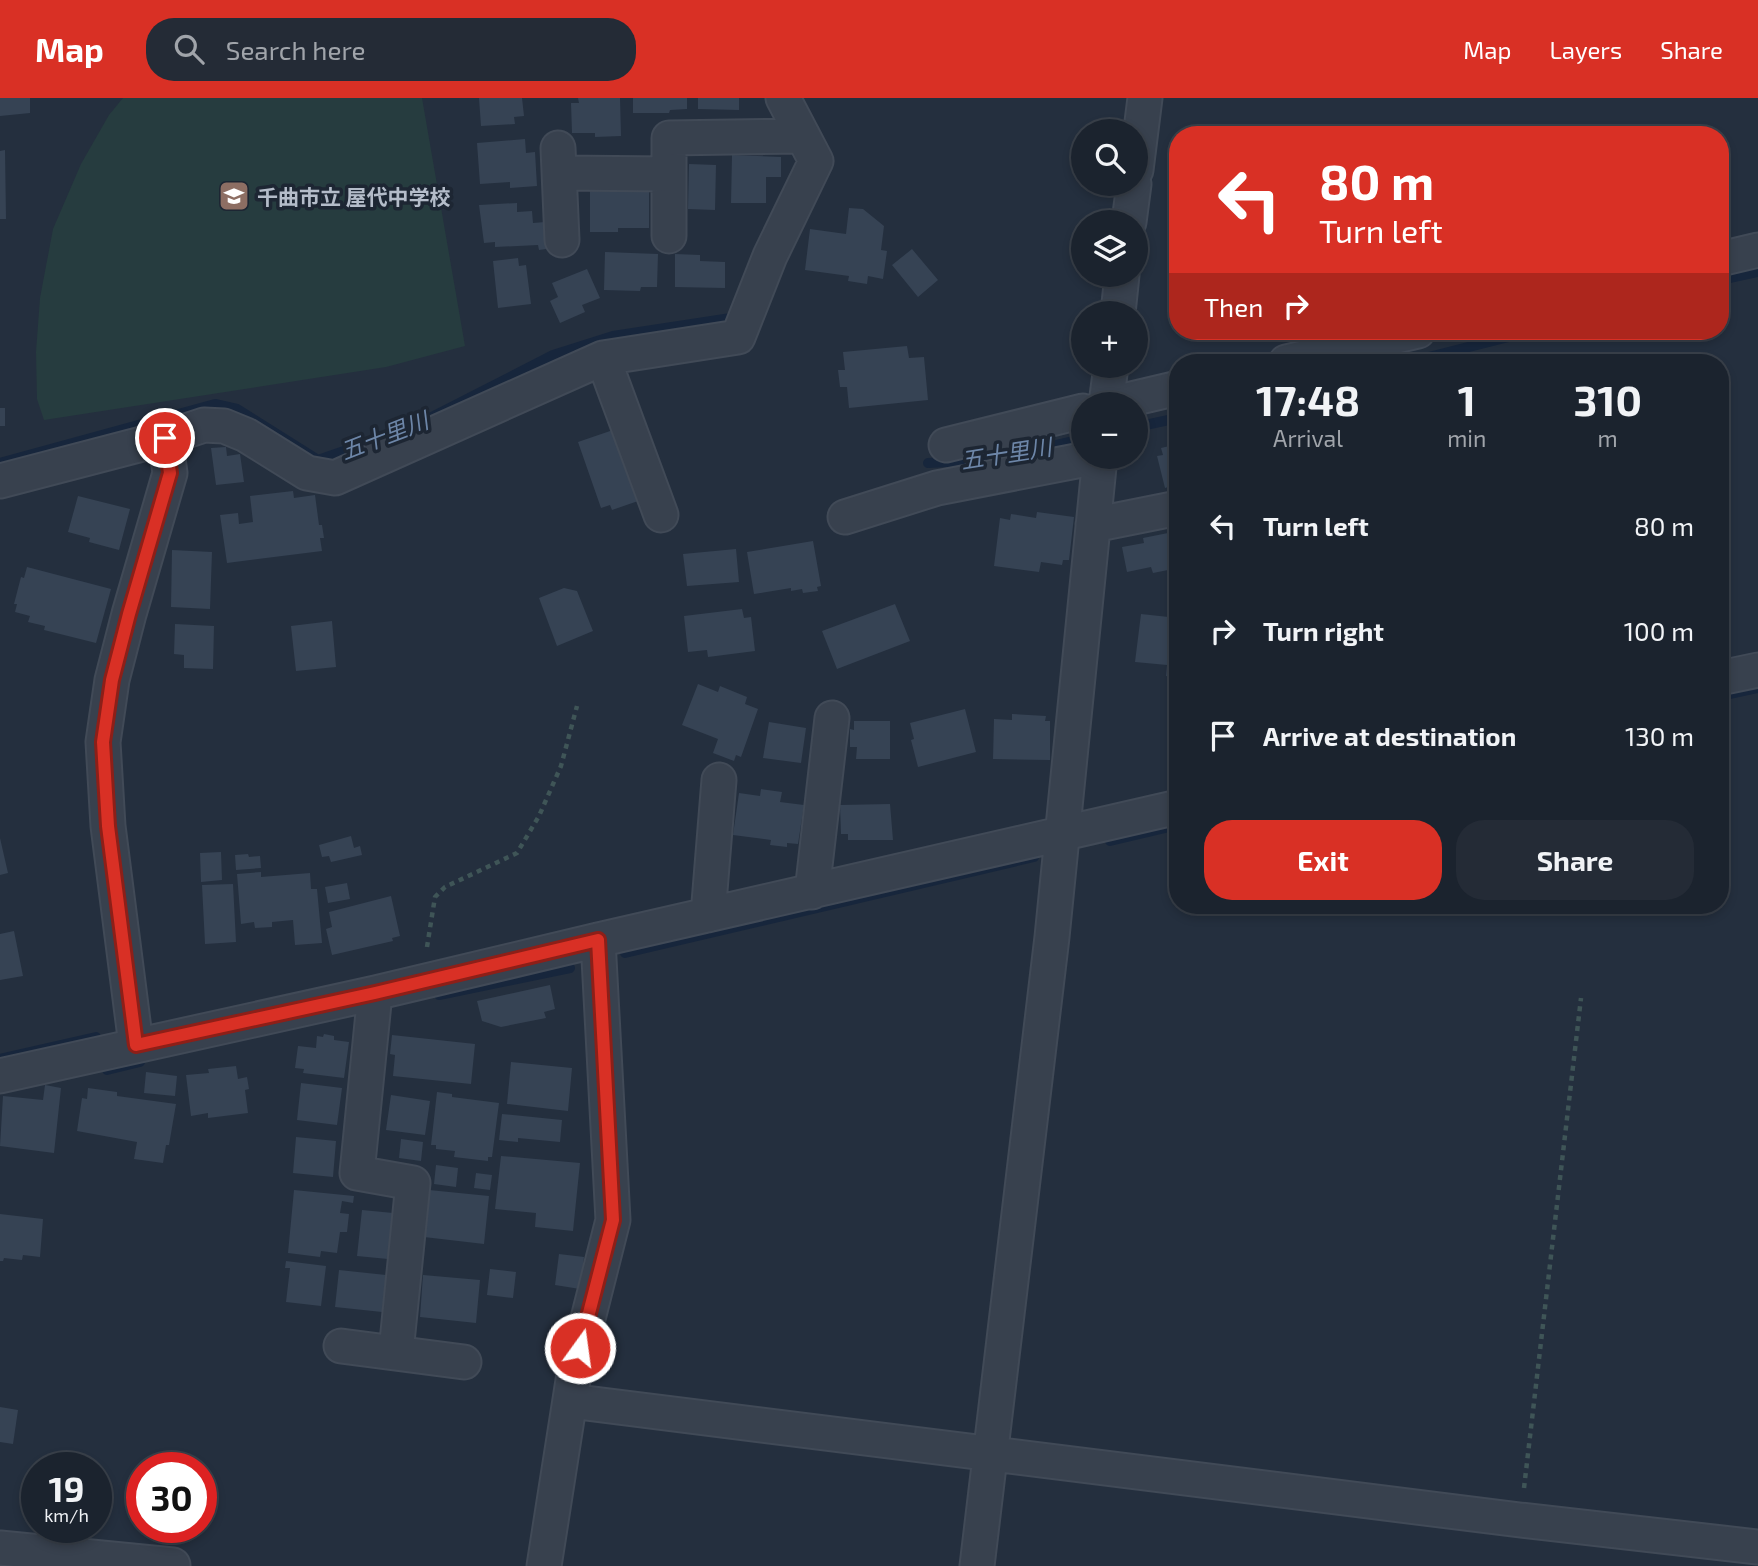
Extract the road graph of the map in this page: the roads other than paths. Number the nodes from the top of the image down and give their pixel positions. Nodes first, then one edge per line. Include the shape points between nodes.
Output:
1 (783, 98) edge
2 (1145, 98) edge
3 (1142, 119) edge
4 (803, 136) junction
5 (669, 174) junction
6 (669, 236) dead end
7 (562, 240) dead end
8 (1758, 250) edge
9 (1729, 256) edge
10 (1380, 340) edge
11 (1320, 354) edge
12 (603, 358) junction
13 (1169, 390) edge
14 (1148, 395) edge
15 (1071, 414) edge
16 (165, 438) junction
17 (946, 445) dead end
18 (1071, 462) edge
19 (1098, 469) edge
20 (0, 481) edge
21 (1169, 510) edge
22 (661, 515) dead end
23 (845, 517) dead end
24 (1093, 525) junction
25 (1758, 670) edge
26 (1729, 676) edge
27 (832, 718) dead end
28 (719, 780) dead end
29 (1169, 809) edge
30 (1063, 834) junction
31 (812, 892) junction
32 (708, 915) junction
33 (598, 940) junction
34 (375, 993) junction
35 (136, 1045) junction
36 (0, 1076) edge
37 (341, 1346) dead end
38 (396, 1352) junction
39 (464, 1362) dead end
40 (570, 1401) junction
41 (991, 1454) junction
42 (1758, 1547) edge
43 (4, 1554) edge
44 (173, 1565) edge
45 (544, 1566) edge
46 (977, 1566) edge

1 - 4 street
2 - 3 street
4 - 5 street via 669,138
4 - 12 street via 816,160 738,337
5 - 6 street
5 - 7 street via 559,161
8 - 9 street
10 - 11 street
12 - 16 street via 335,478 307,472 224,426 204,425
12 - 22 street
13 - 14 street
15 - 17 street
16 - 20 street
16 - 35 street via 170,473 115,667 103,742 108,826
18 - 23 street via 937,488
19 - 24 street
21 - 24 street
24 - 30 street
25 - 26 street
27 - 31 street
28 - 32 street
29 - 30 street
30 - 31 street
30 - 41 street
31 - 32 street
32 - 33 street
33 - 34 street
33 - 40 street via 613,1220
34 - 35 street
34 - 38 street via 357,1173 413,1183
35 - 36 street
37 - 38 street
38 - 39 street
40 - 41 street
40 - 45 street
41 - 42 street
41 - 46 street
43 - 44 street

